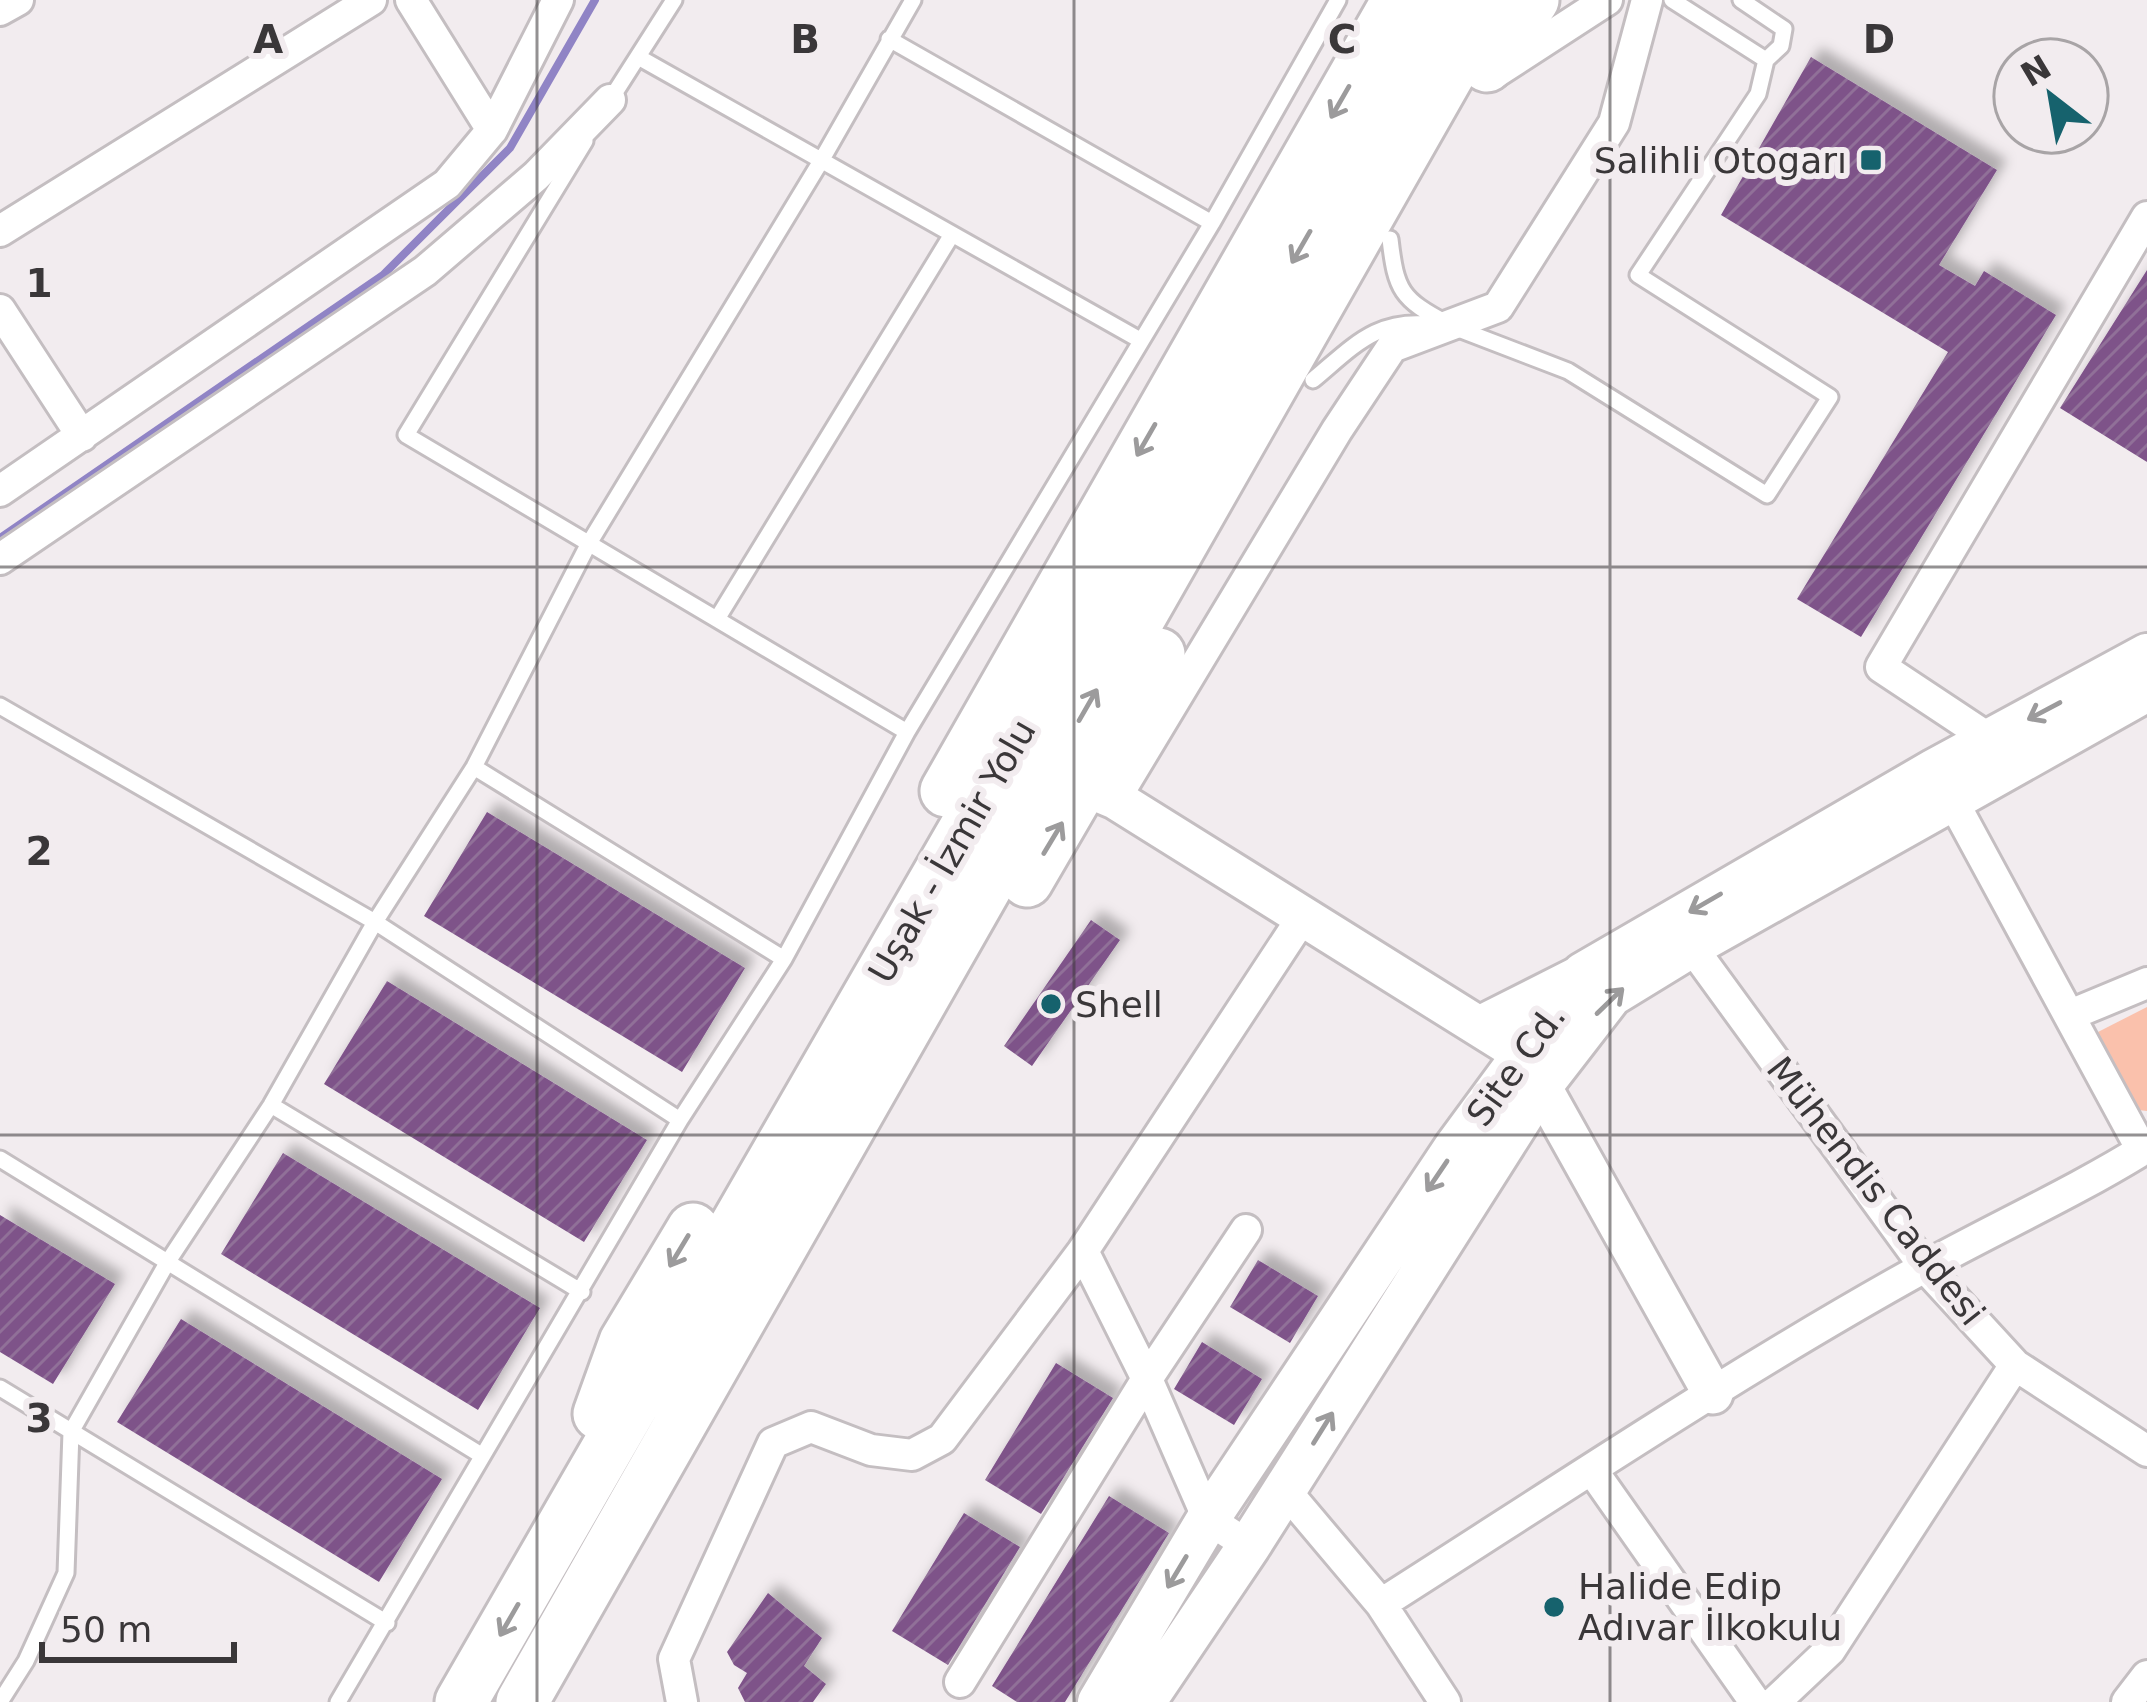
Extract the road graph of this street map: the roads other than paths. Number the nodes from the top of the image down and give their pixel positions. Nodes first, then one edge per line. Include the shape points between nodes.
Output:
1 (17, 0) edge
2 (371, 0) edge
3 (411, 0) edge
4 (558, 0) edge
5 (674, 0) edge
6 (913, 0) edge
7 (1338, 0) edge
8 (1398, 0) edge
9 (1443, 0) edge
10 (1491, 0) edge
11 (1533, 0) edge
12 (1607, 0) edge
13 (1647, 0) edge
14 (1672, 0) edge
15 (1742, 0) edge
16 (0, 10) edge
17 (890, 39) junction
18 (640, 58) junction
19 (1766, 60) junction
20 (1473, 86) junction
21 (610, 100) junction
22 (493, 130) junction
23 (821, 161) junction
24 (2147, 217) edge
25 (1212, 223) junction
26 (0, 231) edge
27 (951, 236) junction
28 (1390, 239) junction
29 (0, 310) edge
30 (1453, 327) junction
31 (1140, 340) junction
32 (1313, 380) junction
33 (82, 436) junction
34 (0, 491) edge
35 (588, 545) junction
36 (0, 560) edge
37 (716, 619) junction
38 (2147, 655) edge
39 (2147, 690) edge
40 (0, 706) edge
41 (907, 732) junction
42 (1990, 740) junction
43 (474, 766) junction
44 (1945, 785) junction
45 (1100, 793) junction
46 (945, 908) junction
47 (1304, 916) junction
48 (375, 922) junction
49 (1691, 946) junction
50 (784, 959) junction
51 (1583, 974) junction
52 (2147, 983) edge
53 (2070, 1015) junction
54 (1480, 1026) junction
55 (1531, 1071) junction
56 (271, 1105) junction
57 (680, 1120) junction
58 (2145, 1149) edge
59 (0, 1160) edge
60 (1246, 1230) dead end
61 (1083, 1252) junction
62 (167, 1263) junction
63 (1925, 1267) junction
64 (582, 1292) junction
65 (2015, 1365) junction
66 (1147, 1379) junction
67 (0, 1388) edge
68 (1713, 1394) junction
69 (71, 1432) junction
70 (2147, 1451) edge
71 (482, 1455) junction
72 (1592, 1470) junction
73 (1284, 1490) junction
74 (1208, 1519) junction
75 (1249, 1546) junction
76 (550, 1549) junction
77 (593, 1579) junction
78 (1381, 1604) junction
79 (387, 1623) junction
80 (2147, 1676) edge
81 (960, 1682) dead end
82 (0, 1702) edge
83 (338, 1702) edge
84 (461, 1702) edge
85 (522, 1702) edge
86 (682, 1702) edge
87 (1099, 1702) edge
88 (1144, 1702) edge
89 (1445, 1702) edge
90 (1754, 1702) edge
91 (1774, 1702) edge
92 (2127, 1702) edge

1 - 16 street
2 - 26 street
3 - 22 street
4 - 22 street
5 - 18 lane
6 - 17 lane
7 - 25 lane
8 -> 76 highway via 625,1342
9 -> 46 highway, Uşak - İzmir Yolu
46 -> 10 highway, Uşak - İzmir Yolu
11 - 20 highway
12 - 20 street
13 - 30 street via 1614,123 1498,308
14 - 19 lane
15 - 19 lane via 1784,29
17 - 23 lane
17 - 25 lane
18 - 21 lane
18 - 23 lane
19 - 30 lane via 1758,94 1638,275 1830,397 1767,495 1568,371
20 - 28 highway
21 - 35 lane via 406,434
21 - 36 street via 425,271
22 - 33 street via 447,184
23 - 27 lane
23 - 35 lane
24 - 42 street via 1881,668
25 - 31 lane
27 - 31 lane
27 - 37 lane
28 - 30 lane via 1395,280 1417,308
28 - 32 highway
29 - 33 street
30 - 32 lane via 1406,321 1366,336
30 - 45 street via 1392,347
31 - 41 lane
32 - 45 highway
33 - 34 street
35 - 37 lane
35 - 43 lane
37 - 41 lane
38 -> 42 main road, Site Cd.
39 - 44 main road, Site Cd.
40 - 48 lane
41 - 50 lane
42 - 44 main road, Site Cd.
43 - 48 lane
43 - 50 lane
44 - 49 main road, Site Cd.
44 -> 51 main road, Site Cd.
44 - 53 street
45 - 47 street
77 -> 45 highway via 722,1395
46 - 76 highway, Uşak - İzmir Yolu
46 - 77 highway, Uşak - İzmir Yolu
47 - 54 street
47 - 61 street
48 - 56 lane
48 - 57 lane
55 -> 49 main road, Site Cd. via 1611,995
49 - 63 street, Mühendis Caddesi
50 - 57 lane
51 - 54 street
51 - 55 main road, Site Cd.
52 - 53 street
53 - 58 street
54 - 55 street
55 - 68 street
73 -> 55 main road, Site Cd.
55 -> 74 main road, Site Cd. via 1455,1148
56 - 62 lane
56 - 64 lane
57 - 64 lane
58 - 63 street
59 - 62 lane
60 - 66 street
61 - 66 street
61 - 86 street via 942,1439 912,1455 871,1450 812,1427 773,1443 674,1659
62 - 69 lane
62 - 71 lane
63 - 65 street, Mühendis Caddesi
63 - 68 street
64 - 71 lane
65 - 70 street, Mühendis Caddesi
65 - 91 street via 1830,1650
66 - 74 street
66 - 81 street
67 - 69 lane
68 - 72 street
69 - 79 lane
69 - 82 lane via 66,1573
71 - 79 lane
72 - 78 street
72 - 90 street
73 - 75 main road, Site Cd.
73 - 78 street
74 - 75 street
74 -> 87 main road, Site Cd.
75 - 88 main road, Site Cd.
76 -> 84 highway, Uşak - İzmir Yolu
77 - 85 highway, Uşak - İzmir Yolu
78 - 89 street
79 - 83 lane
80 - 92 street

